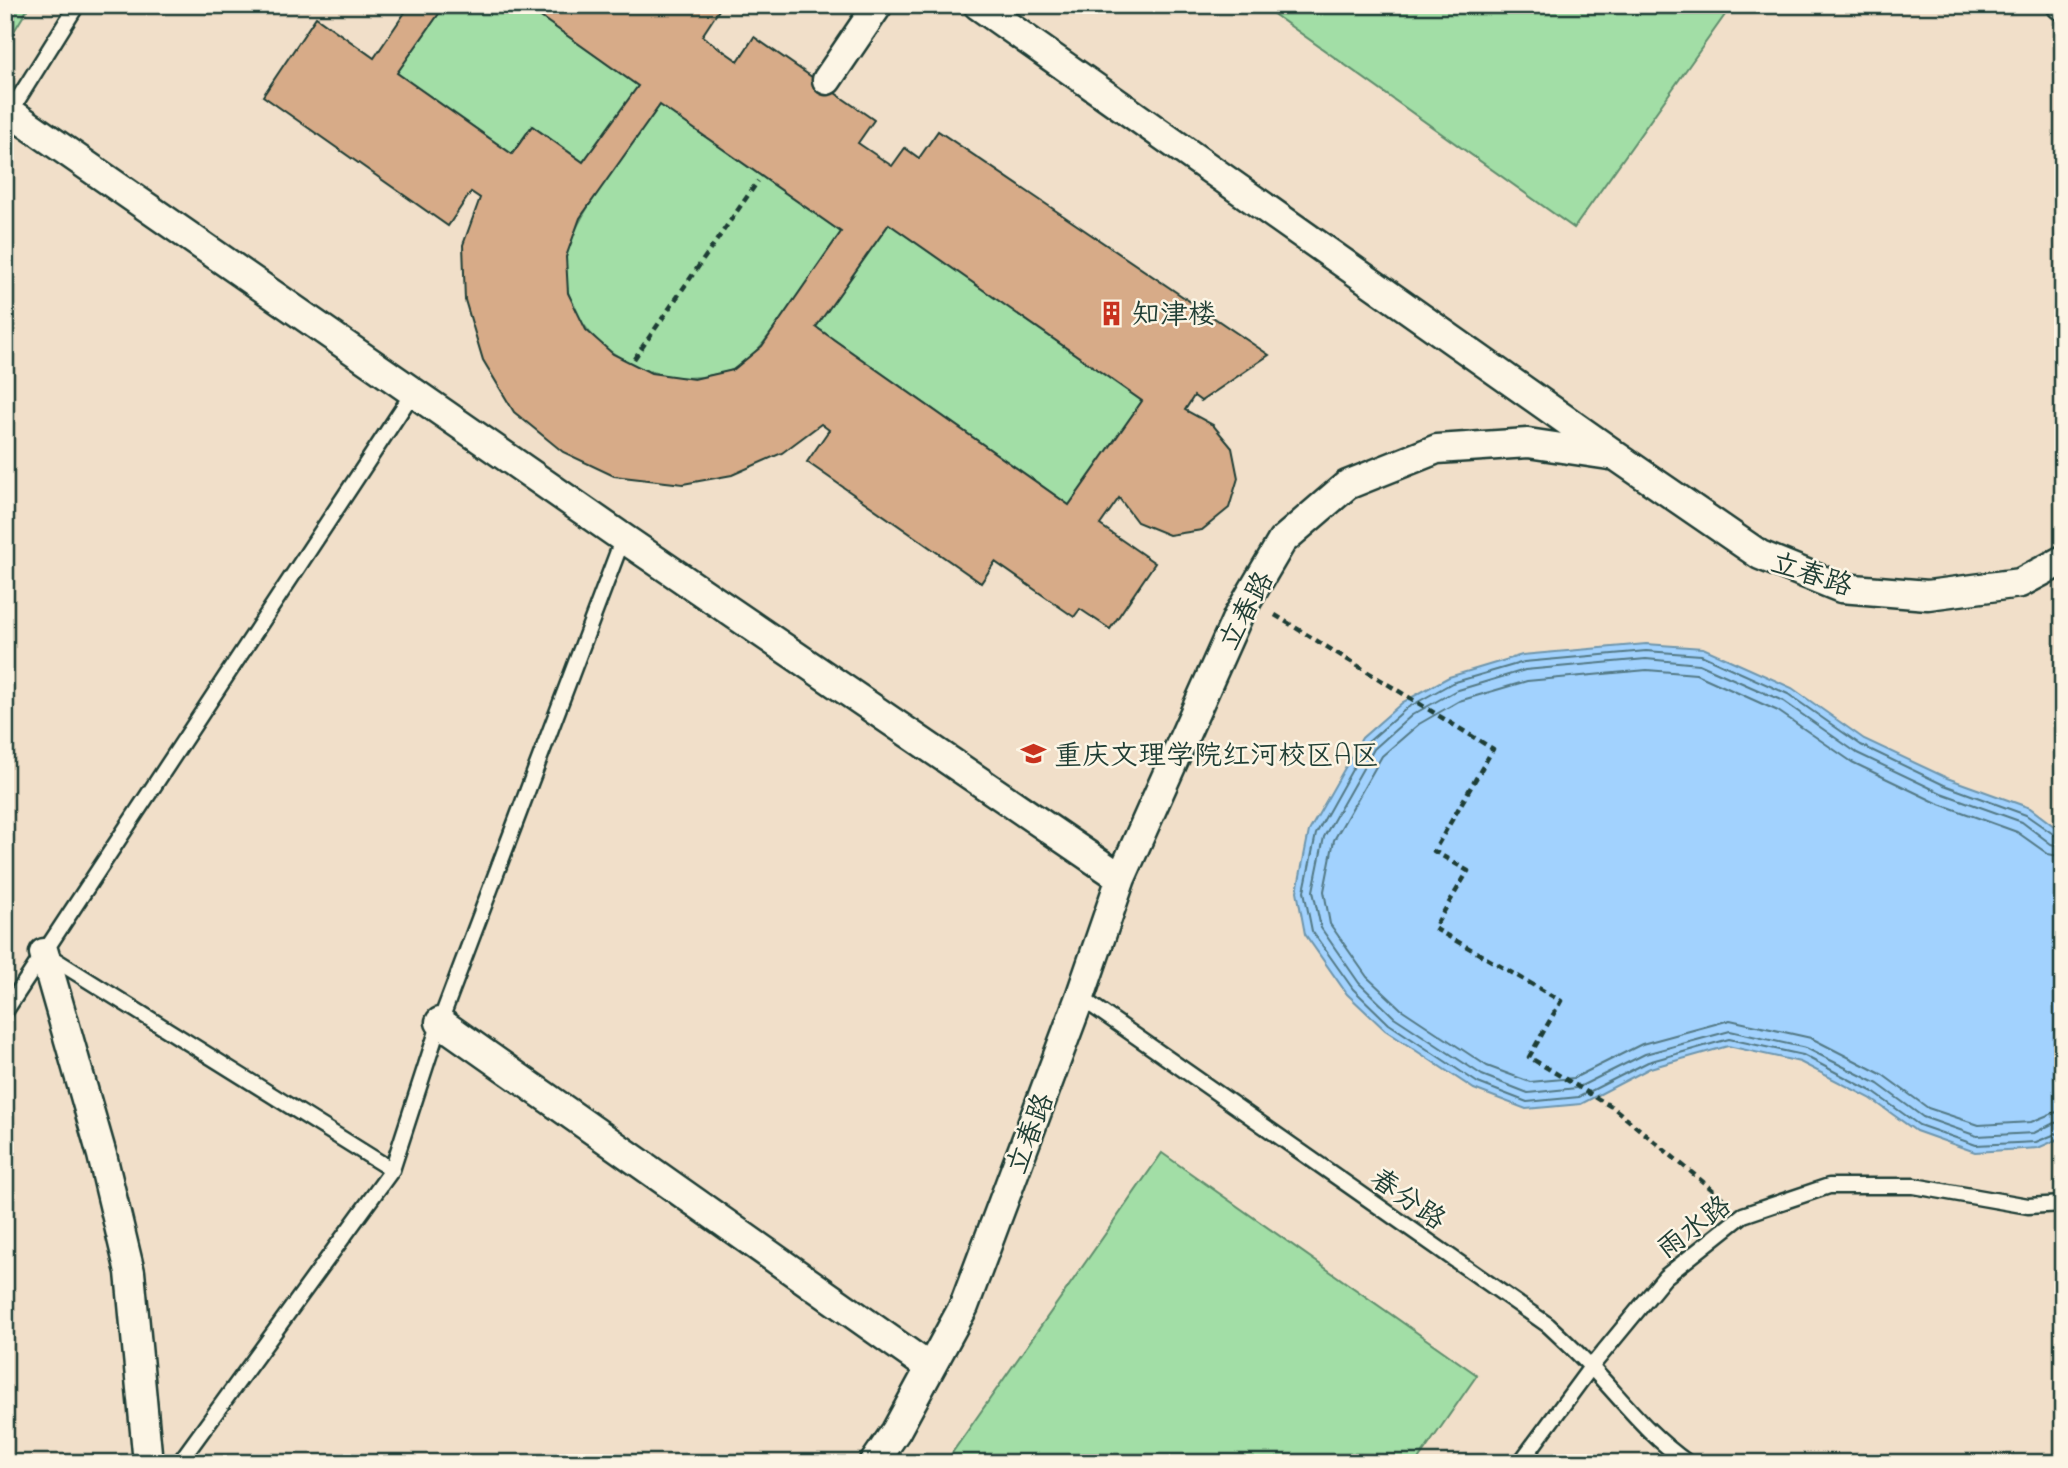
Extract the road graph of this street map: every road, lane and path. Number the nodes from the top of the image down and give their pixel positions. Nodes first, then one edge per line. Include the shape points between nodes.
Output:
1 (77, 5) edge
2 (878, 5) edge
3 (978, 5) edge
4 (827, 80) dead end
5 (10, 112) joint
6 (758, 181) dead end
7 (634, 359) dead end
8 (414, 391) junction
9 (1616, 456) junction
10 (623, 538) junction
11 (2063, 560) edge
12 (1248, 599) junction
13 (1121, 878) junction
14 (44, 953) junction
15 (1080, 998) junction
16 (5, 1012) edge
17 (440, 1022) junction
18 (392, 1170) junction
19 (2063, 1204) edge
20 (1743, 1215) junction
21 (1591, 1367) junction
22 (930, 1368) junction
23 (148, 1463) edge
24 (179, 1463) edge
25 (874, 1463) edge
26 (1520, 1463) edge
27 (1688, 1463) edge

1 - 5 lane
2 - 4 street
3 - 9 street
5 - 8 street
6 - 7 path
8 - 10 street
8 - 14 lane
9 - 11 street, 立春路 via 1760,555 1841,588 1928,595 2021,583
9 - 12 street, 立春路 via 1528,443 1437,449 1347,485 1282,541
10 - 13 street
10 - 17 lane
12 - 13 street, 立春路
12 - 20 path via 1493,749 1434,851 1468,871 1434,928 1562,1002 1529,1056 1615,1109
13 - 15 street, 立春路
14 - 16 lane
14 - 18 lane
14 - 23 street via 130,1272
15 - 21 lane, 春分路 via 1548,1325
15 - 22 street, 立春路 via 964,1306
17 - 18 lane
17 - 22 street
18 - 24 lane
19 - 20 lane, 雨水路 via 2028,1206 1914,1186 1829,1186
20 - 21 lane, 雨水路 via 1665,1276
21 - 26 lane, 雨水路
21 - 27 lane, 春分路 via 1638,1421
22 - 25 street, 立春路

